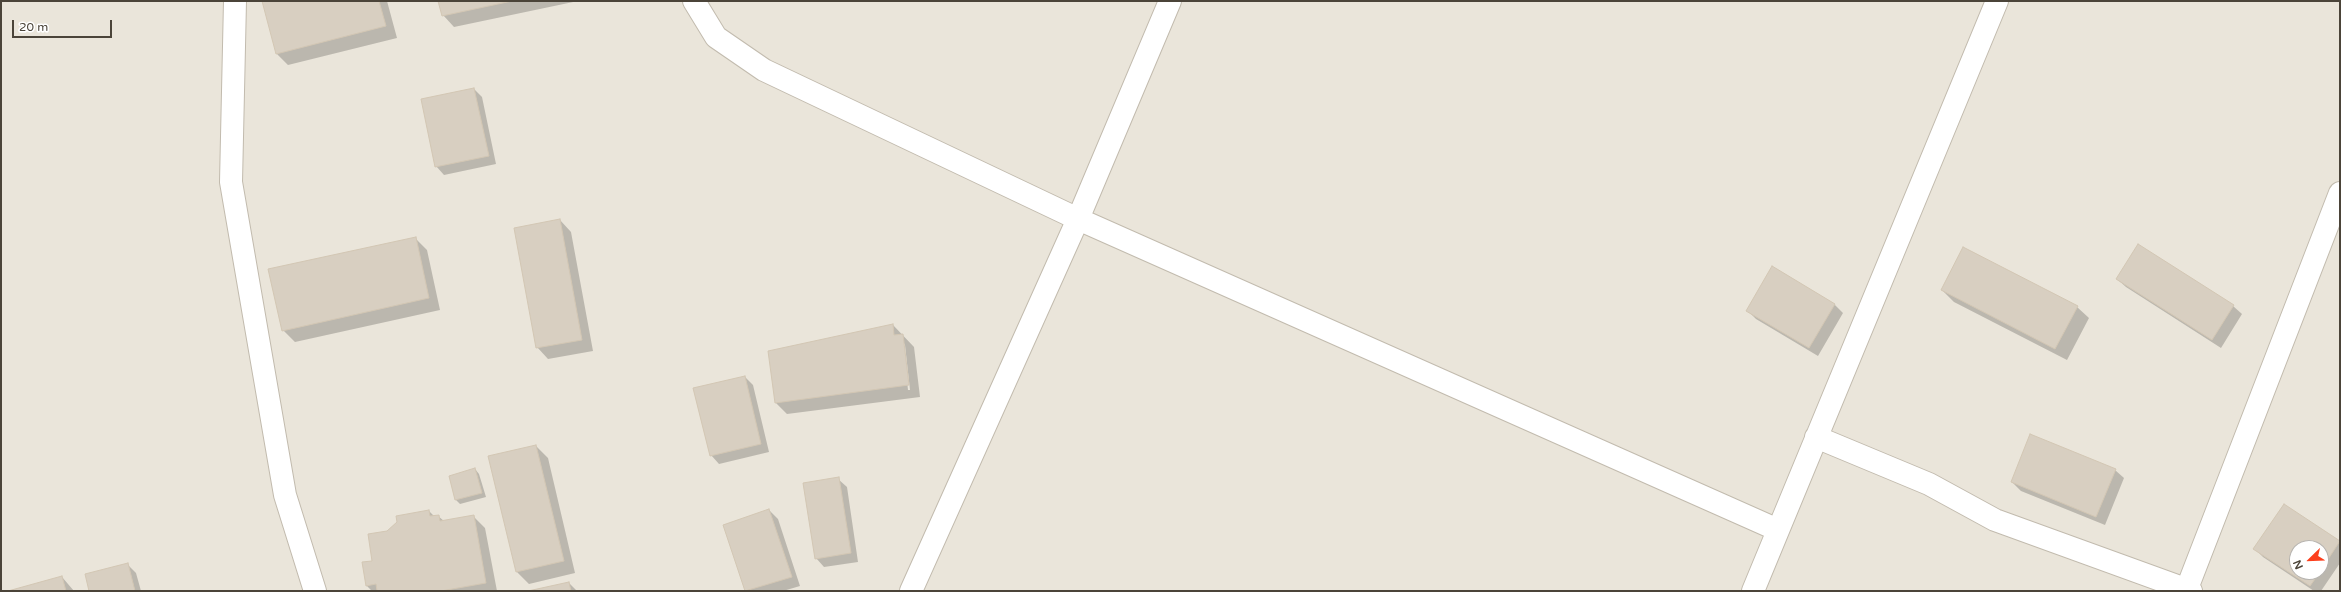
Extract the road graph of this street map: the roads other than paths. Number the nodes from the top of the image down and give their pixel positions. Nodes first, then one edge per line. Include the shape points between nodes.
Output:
1 (235, 1) edge
2 (694, 1) edge
3 (1170, 1) edge
4 (1997, 1) edge
5 (2340, 193) edge
6 (1078, 219) junction
7 (1816, 437) junction
8 (1778, 530) junction
9 (2188, 590) edge
10 (315, 591) edge
11 (911, 591) edge
12 (1752, 591) edge

1 - 10 street via 231,182 285,495
2 - 6 street via 716,37 764,70
3 - 6 street
4 - 7 street
5 - 9 street
6 - 8 street
6 - 11 street
7 - 8 street
7 - 9 street via 1929,484 1995,520
8 - 12 street

